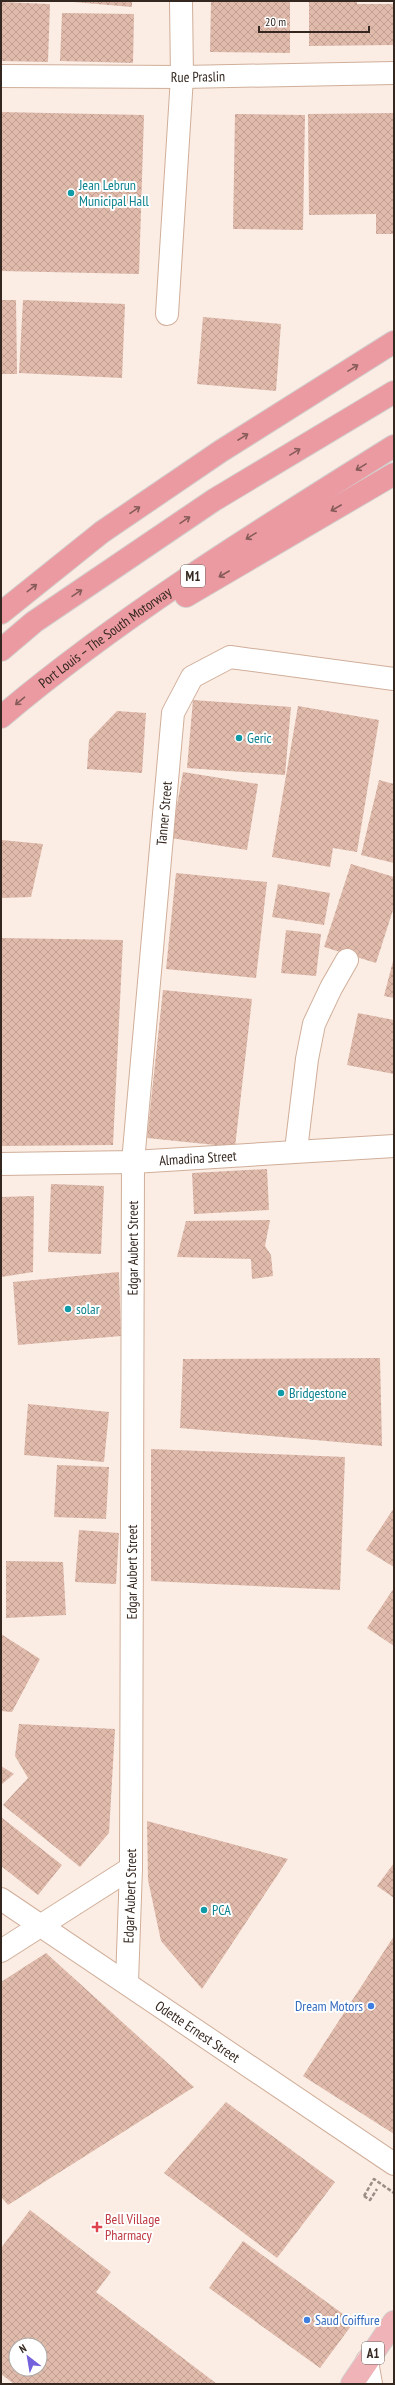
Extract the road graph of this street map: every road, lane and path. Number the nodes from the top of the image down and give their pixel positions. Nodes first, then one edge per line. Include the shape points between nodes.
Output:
1 (181, 1) edge
2 (394, 73) edge
3 (1, 76) edge
4 (182, 77) junction
5 (167, 314) dead end
6 (394, 342) edge
7 (394, 392) edge
8 (394, 446) edge
9 (394, 474) edge
10 (1, 613) edge
11 (1, 650) edge
12 (48, 677) junction
13 (394, 679) edge
14 (1, 717) edge
15 (347, 960) dead end
16 (394, 1146) edge
17 (296, 1150) junction
18 (133, 1162) junction
19 (1, 1164) edge
20 (131, 1868) junction
21 (1, 1899) edge
22 (40, 1926) junction
23 (1, 1951) edge
24 (127, 1982) junction
25 (394, 2164) edge
26 (394, 2193) edge
27 (364, 2196) dead end
28 (394, 2322) edge
29 (367, 2361) junction
30 (352, 2384) edge
31 (372, 2384) edge

1 - 4 street
2 - 4 street, Rue Praslin
3 - 4 street, Rue Praslin
4 - 5 street
10 -> 6 highway via 102,532 221,451
11 -> 7 highway via 34,622 214,500
8 -> 12 highway, Port Louis – The South Motorway / M1 via 240,542
9 -> 12 highway
12 -> 14 highway, Port Louis – The South Motorway / M1
13 - 18 street, Tanner Street via 230,657 192,677 172,713
15 - 17 street via 314,1024
16 - 17 street, Almadina Street
17 - 18 street, Almadina Street
18 - 19 street, Almadina Street
18 - 20 street, Edgar Aubert Street
20 - 22 street
20 - 24 street, Edgar Aubert Street
21 - 22 street, Odette Ernest Street
22 - 23 street
22 - 24 street, Odette Ernest Street
24 - 25 street, Odette Ernest Street
26 - 27 path, bridge via 374,2179
28 - 29 main road, A1
29 - 30 main road, A1
29 - 31 street

